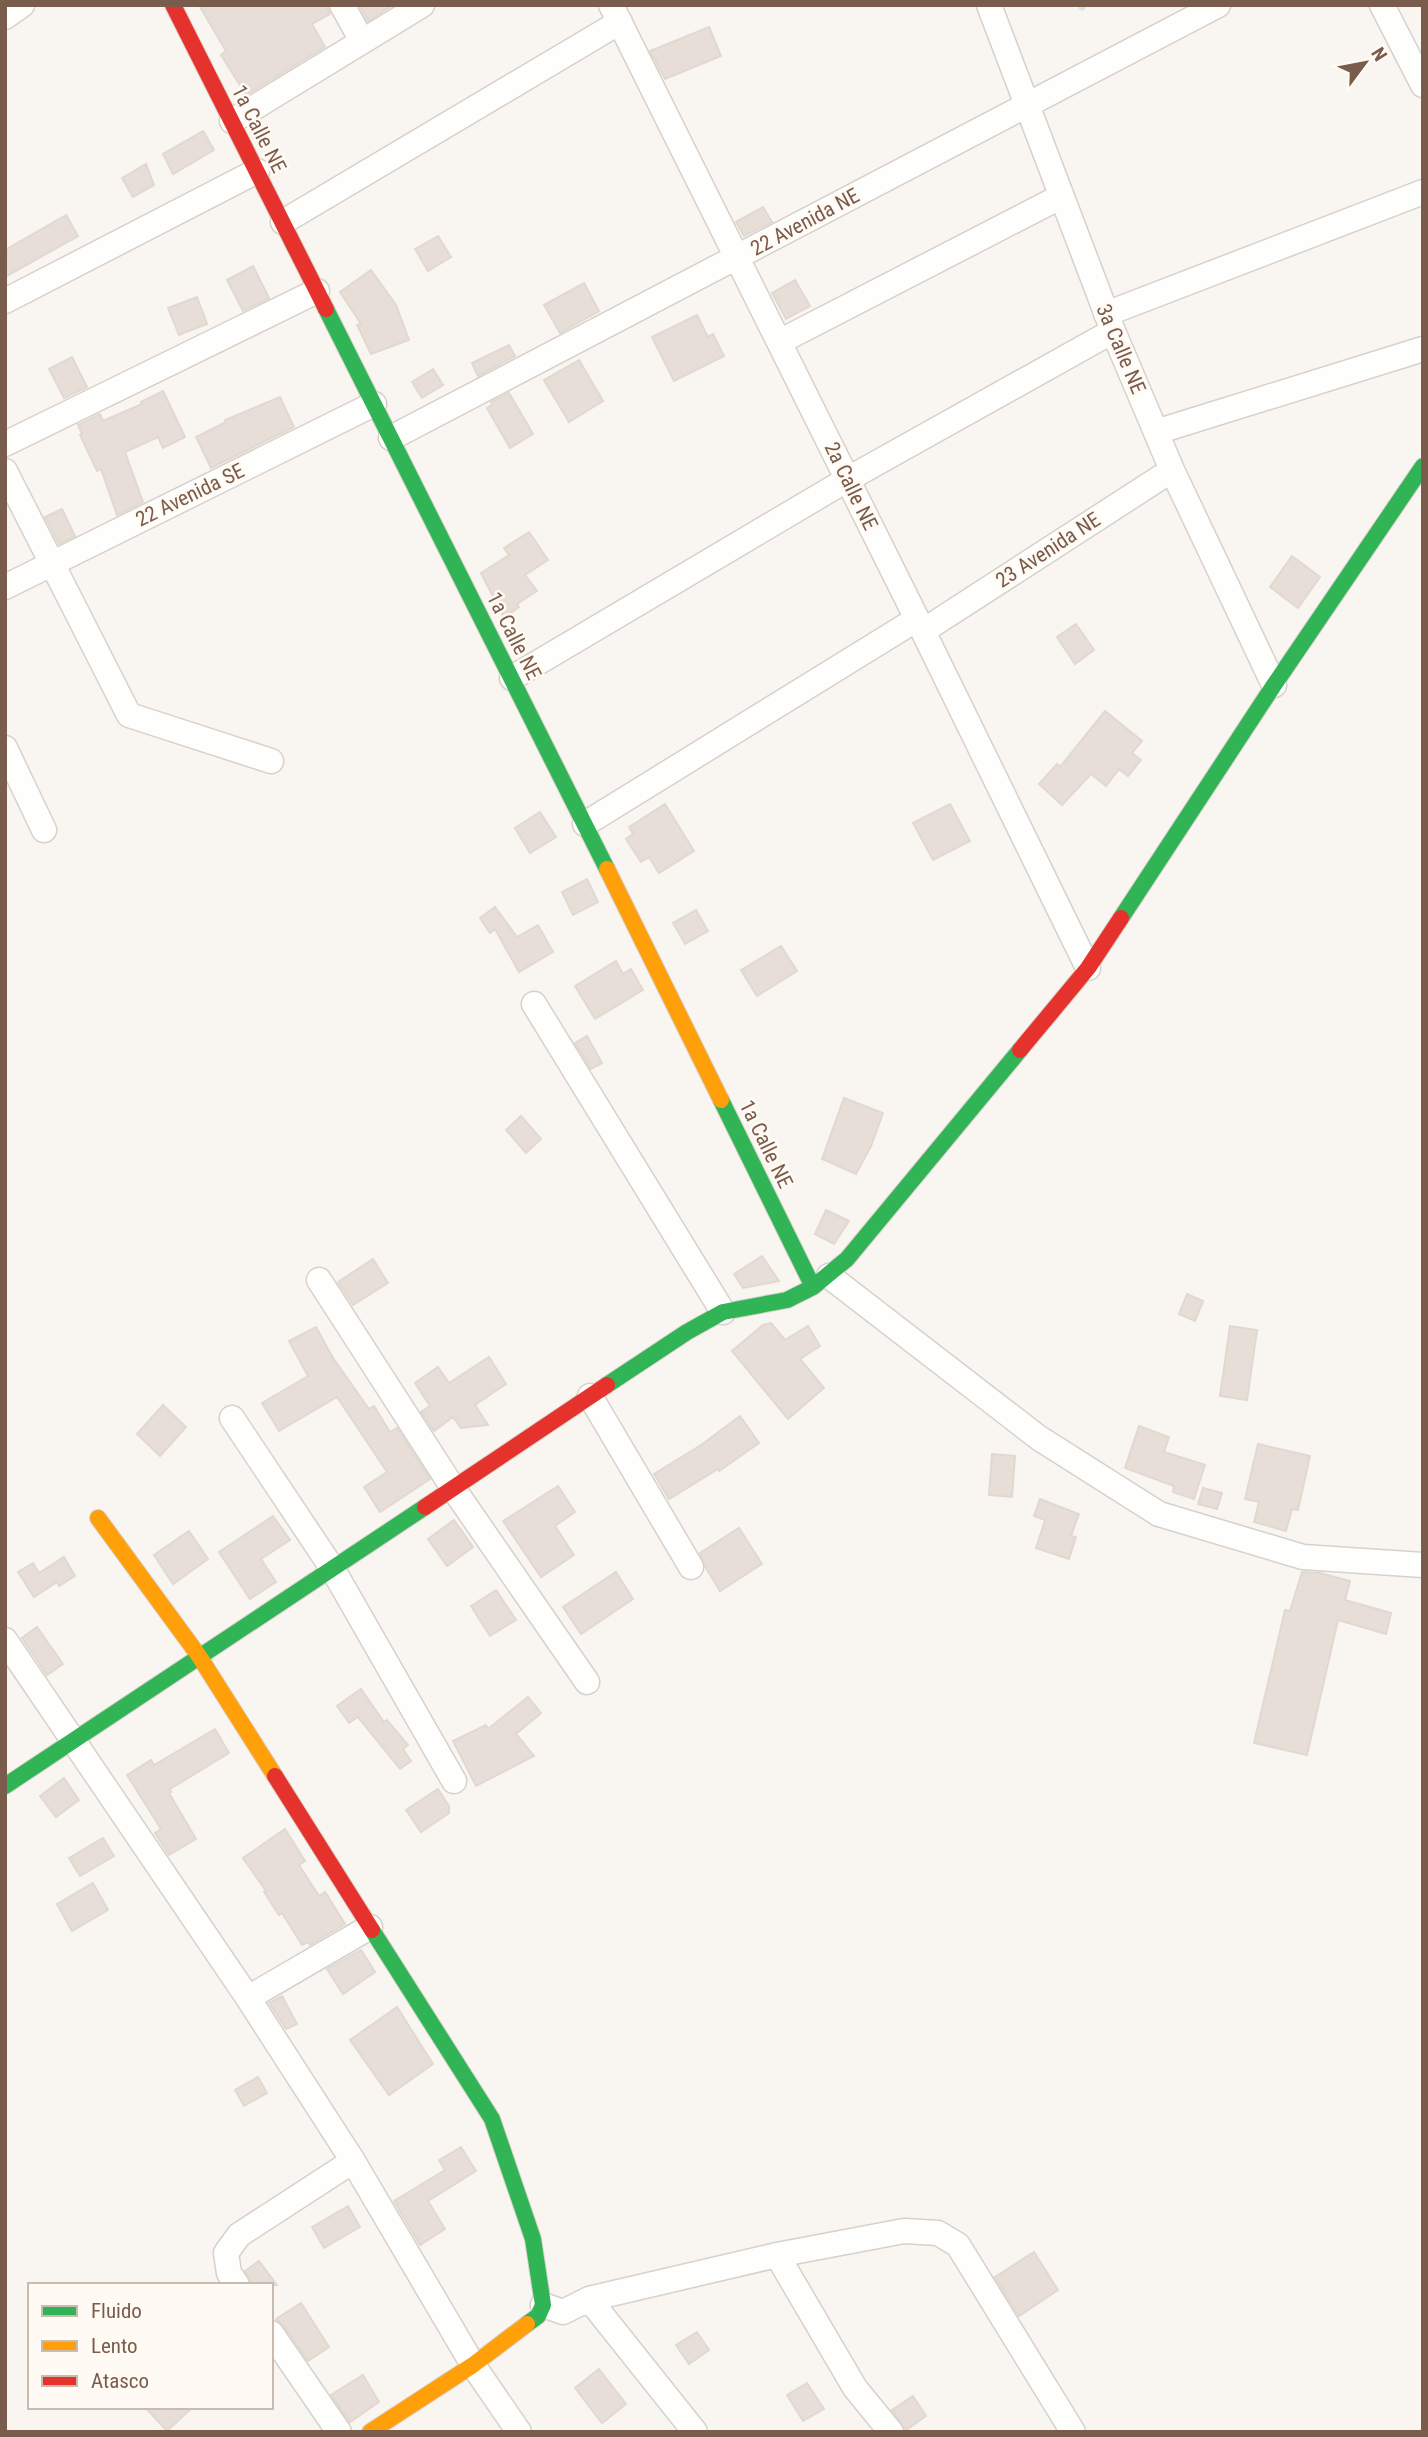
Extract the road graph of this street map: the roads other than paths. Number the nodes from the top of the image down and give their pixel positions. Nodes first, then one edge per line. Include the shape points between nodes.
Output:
1 (22, 5) edge
2 (173, 5) edge
3 (342, 5) edge
4 (422, 5) edge
5 (1218, 5) edge
6 (1382, 5) edge
7 (990, 6) edge
8 (616, 14) edge
9 (5, 17) edge
10 (362, 41) junction
11 (1423, 85) edge
12 (1026, 106) junction
13 (232, 121) junction
14 (257, 171) junction
15 (1423, 192) edge
16 (1060, 197) junction
17 (283, 222) junction
18 (737, 257) junction
19 (317, 291) junction
20 (5, 302) edge
21 (1110, 322) junction
22 (779, 342) junction
23 (1423, 349) edge
24 (374, 404) junction
25 (1156, 432) junction
26 (391, 438) junction
27 (5, 444) edge
28 (1423, 466) edge
29 (1172, 470) junction
30 (5, 471) edge
31 (848, 479) junction
32 (52, 563) junction
33 (5, 587) edge
34 (920, 625) junction
35 (512, 678) junction
36 (1274, 685) junction
37 (5, 748) edge
38 (271, 761) dead end
39 (585, 824) junction
40 (44, 830) dead end
41 (1088, 968) junction
42 (534, 1004) dead end
43 (319, 1280) dead end
44 (821, 1282) junction
45 (723, 1312) junction
46 (590, 1396) junction
47 (232, 1418) dead end
48 (453, 1488) junction
49 (99, 1518) dead end
50 (1423, 1565) edge
51 (691, 1567) dead end
52 (332, 1568) junction
53 (5, 1640) edge
54 (199, 1657) junction
55 (587, 1682) dead end
56 (72, 1741) junction
57 (454, 1782) dead end
58 (5, 1786) edge
59 (370, 1927) junction
60 (248, 1998) junction
61 (353, 2161) junction
62 (777, 2255) junction
63 (236, 2283) edge
64 (589, 2299) junction
65 (543, 2305) junction
66 (273, 2336) edge
67 (473, 2365) junction
68 (339, 2432) edge
69 (370, 2432) edge
70 (519, 2432) edge
71 (695, 2432) edge
72 (891, 2432) edge
73 (1073, 2432) edge

1 - 9 street
2 - 13 street, 1a Calle NE
3 - 10 street
4 - 10 street
5 - 12 street, 22 Avenida NE
6 - 11 street
7 - 12 street, 3a Calle NE
8 - 17 street
8 - 18 street, 2a Calle NE
10 - 13 street
12 - 16 street, 3a Calle NE
12 - 18 street, 22 Avenida NE
13 - 14 street, 1a Calle NE
14 - 17 street, 1a Calle NE
14 - 20 street
15 - 21 street
16 - 21 street, 3a Calle NE
16 - 22 street
17 - 19 street, 1a Calle NE
18 - 22 street, 2a Calle NE
18 - 26 street, 22 Avenida NE
19 - 24 street, 1a Calle NE
19 - 27 street
21 - 25 street, 3a Calle NE
21 - 31 street
22 - 31 street, 2a Calle NE
23 - 25 street
24 - 26 street, 1a Calle NE
24 - 32 street, 22 Avenida SE
25 - 29 street, 3a Calle NE
26 - 35 street, 1a Calle NE
28 - 36 street
29 - 34 street, 23 Avenida NE
29 - 36 street, 3a Calle NE
30 - 32 street
31 - 34 street, 2a Calle NE
31 - 35 street
32 - 33 street, 22 Avenida SE
32 - 38 street via 129,715
34 - 39 street, 23 Avenida NE
34 - 41 street, 2a Calle NE
35 - 39 street, 1a Calle NE
36 - 41 street
37 - 40 street
39 - 44 street, 1a Calle NE
41 - 44 street via 878,1225
42 - 45 street
43 - 48 street
44 - 45 street via 787,1300
44 - 50 street via 1039,1438 1159,1514 1303,1557
45 - 46 street
46 - 48 street
46 - 51 street
47 - 52 street
48 - 52 street
48 - 55 street
49 - 54 street
52 - 54 street
52 - 57 street
53 - 56 street
54 - 56 street
54 - 59 street
56 - 58 street
56 - 60 street
59 - 60 street
59 - 65 street via 492,2119 533,2239
60 - 61 street
61 - 63 street via 239,2235 226,2253
61 - 67 street
62 - 64 street
62 - 72 street via 855,2388
62 - 73 street via 904,2231 938,2233 958,2245
64 - 65 street via 564,2312
64 - 71 street
65 - 67 street via 526,2328
66 - 68 street
67 - 69 street
67 - 70 street

